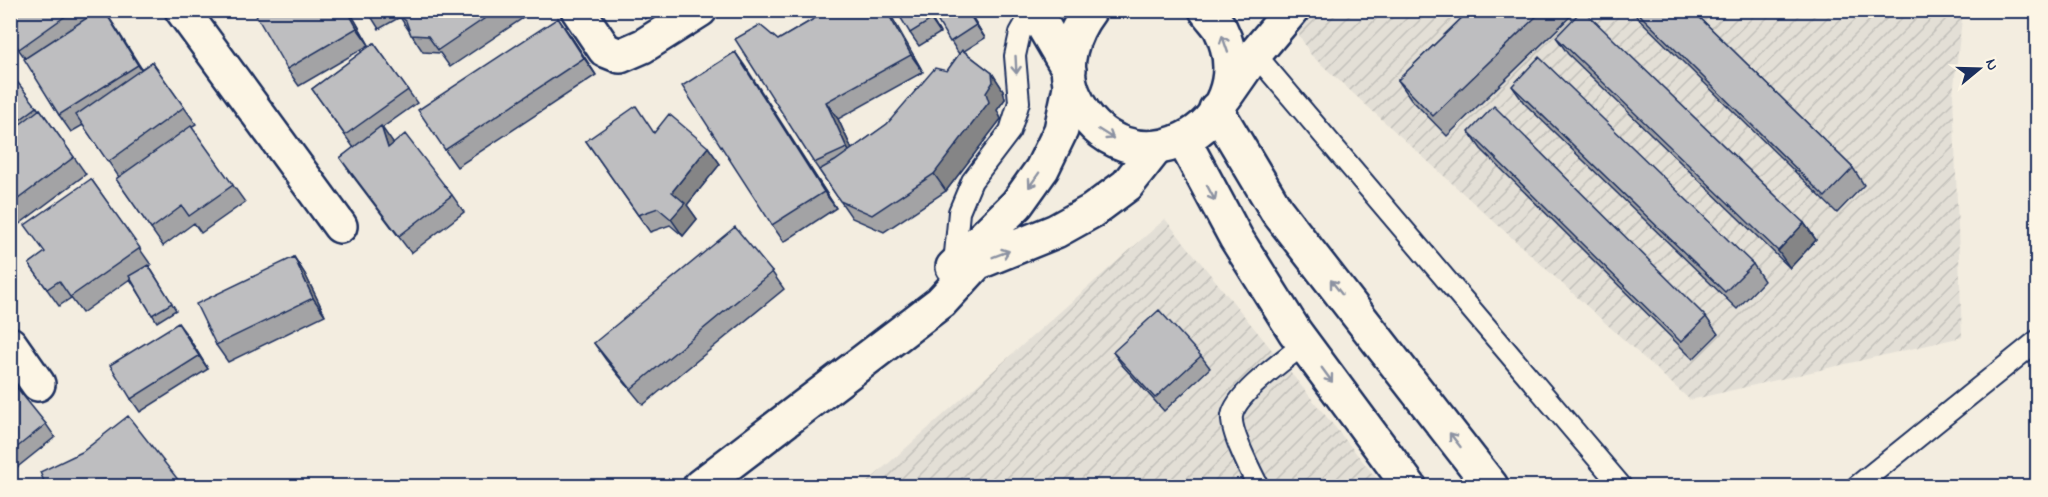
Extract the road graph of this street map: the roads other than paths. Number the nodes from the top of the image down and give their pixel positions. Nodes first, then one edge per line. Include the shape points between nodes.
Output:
1 (182, 10) edge
2 (578, 10) edge
3 (700, 10) edge
4 (1033, 10) edge
5 (1090, 10) edge
6 (1206, 10) edge
7 (1292, 10) edge
8 (1256, 54) junction
9 (1069, 79) junction
10 (1219, 105) junction
11 (1170, 145) junction
12 (340, 226) dead end
13 (954, 264) junction
14 (941, 302) junction
15 (2037, 340) edge
16 (10, 344) edge
17 (1304, 344) junction
18 (38, 384) dead end
19 (700, 486) edge
20 (1258, 486) edge
21 (1409, 486) edge
22 (1491, 486) edge
23 (1621, 486) edge
24 (1857, 486) edge

1 - 12 main road
2 - 3 main road via 605,50 620,56
4 - 9 main road
4 -> 13 lane via 1020,33 1016,56 1019,102 1010,131 972,181 959,212
5 - 9 main road via 1074,35 1068,58
10 -> 6 main road via 1228,82 1228,54 1219,27
7 - 8 main road
8 - 10 main road
8 - 23 lane
9 -> 11 main road via 1082,112 1101,133 1128,146
9 -> 13 main road via 1061,130 1042,169 1017,204
10 - 11 main road via 1206,124
22 -> 10 main road via 1277,211
14 -> 11 main road via 977,263 1056,231 1092,211
11 -> 17 main road
13 - 14 main road
14 - 19 main road
15 - 24 lane
16 - 18 main road
17 - 20 lane via 1245,393 1232,416 1238,442
17 -> 21 main road

